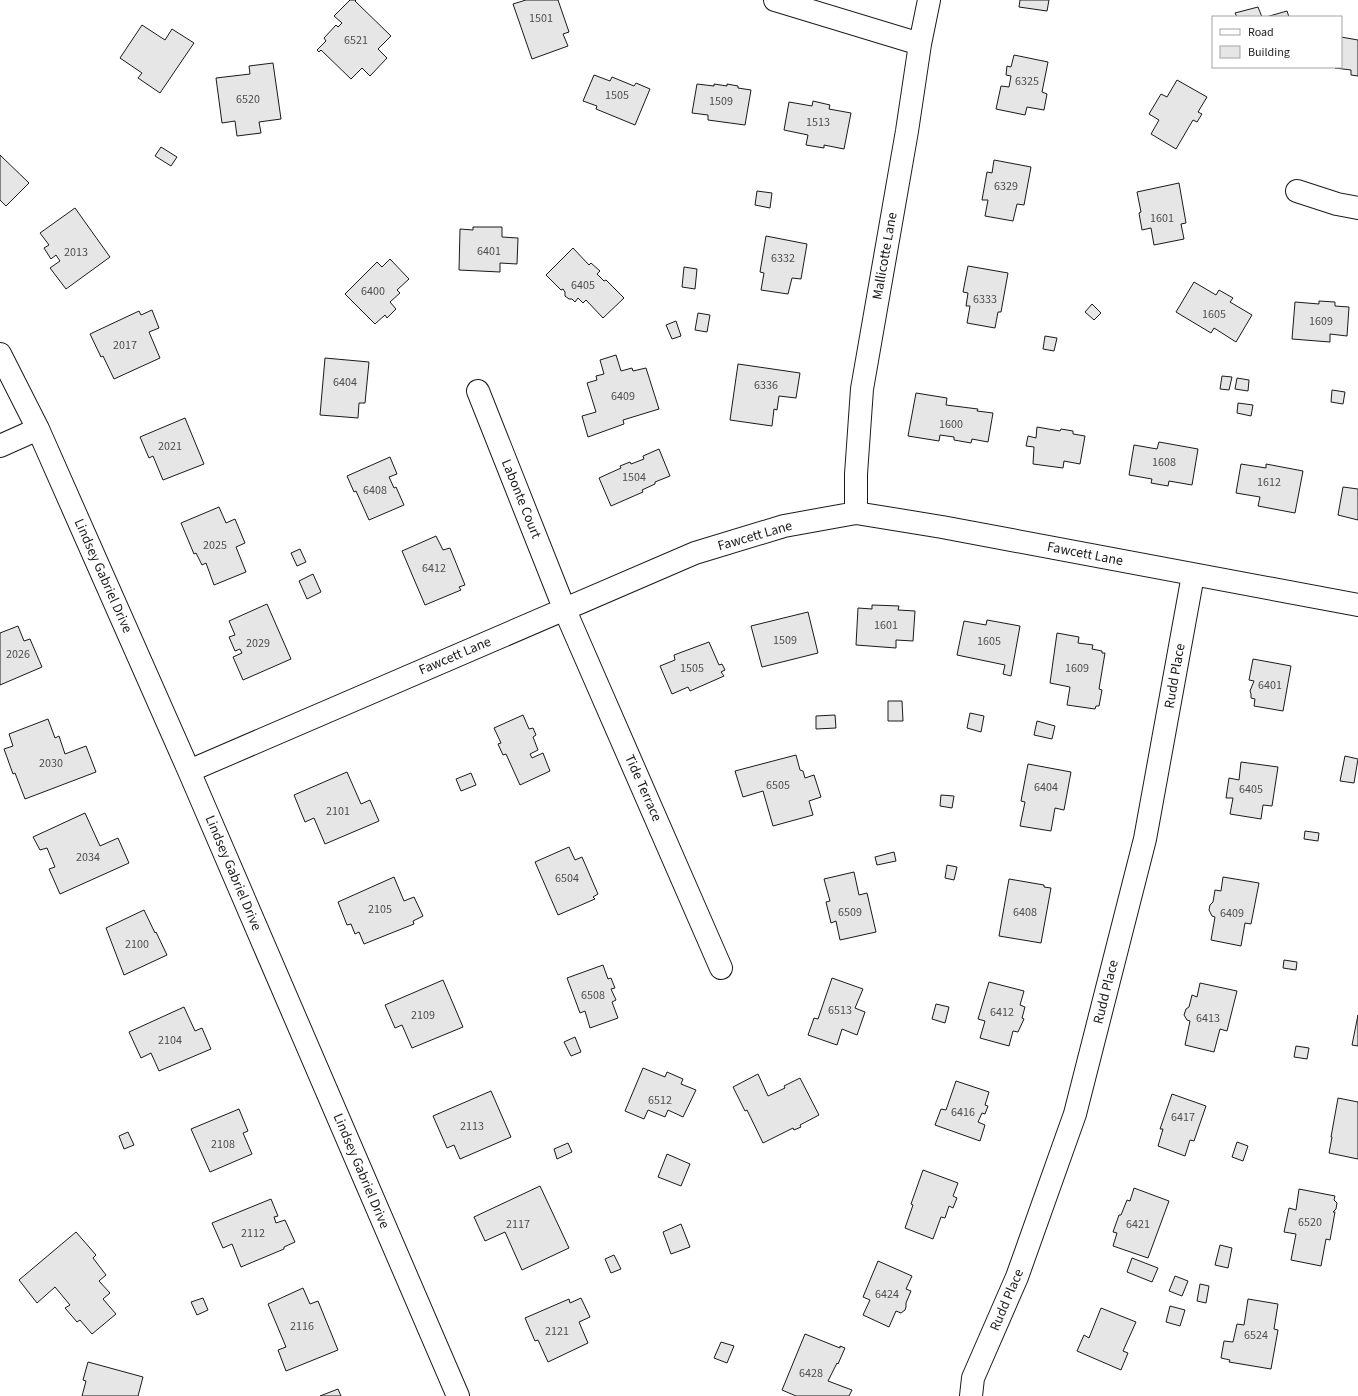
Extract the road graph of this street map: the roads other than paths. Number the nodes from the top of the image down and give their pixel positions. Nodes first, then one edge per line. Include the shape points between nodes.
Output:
1 (775, 0) edge
2 (929, 0) edge
3 (920, 44) junction
4 (1297, 191) dead end
5 (1358, 208) edge
6 (0, 354) edge
7 (478, 391) dead end
8 (38, 429) junction
9 (0, 446) edge
10 (856, 513) junction
11 (1193, 575) junction
12 (1358, 605) edge
13 (564, 608) junction
14 (189, 770) junction
15 (721, 968) dead end
16 (458, 1396) edge
17 (971, 1396) edge

1 - 3 street
2 - 3 street, Mallicotte Lane
3 - 10 street, Mallicotte Lane via 862,388
4 - 5 street
6 - 8 street, Lindsey Gabriel Drive
7 - 13 street, Labonte Court
8 - 9 street
8 - 14 street, Lindsey Gabriel Drive
10 - 11 street, Fawcett Lane
10 - 13 street, Fawcett Lane via 784,526 695,553
11 - 12 street, Fawcett Lane
11 - 17 street, Rudd Place via 1145,839 1075,1114 1017,1277 973,1378
13 - 14 street, Fawcett Lane
13 - 15 street, Tide Terrace
14 - 16 street, Lindsey Gabriel Drive

